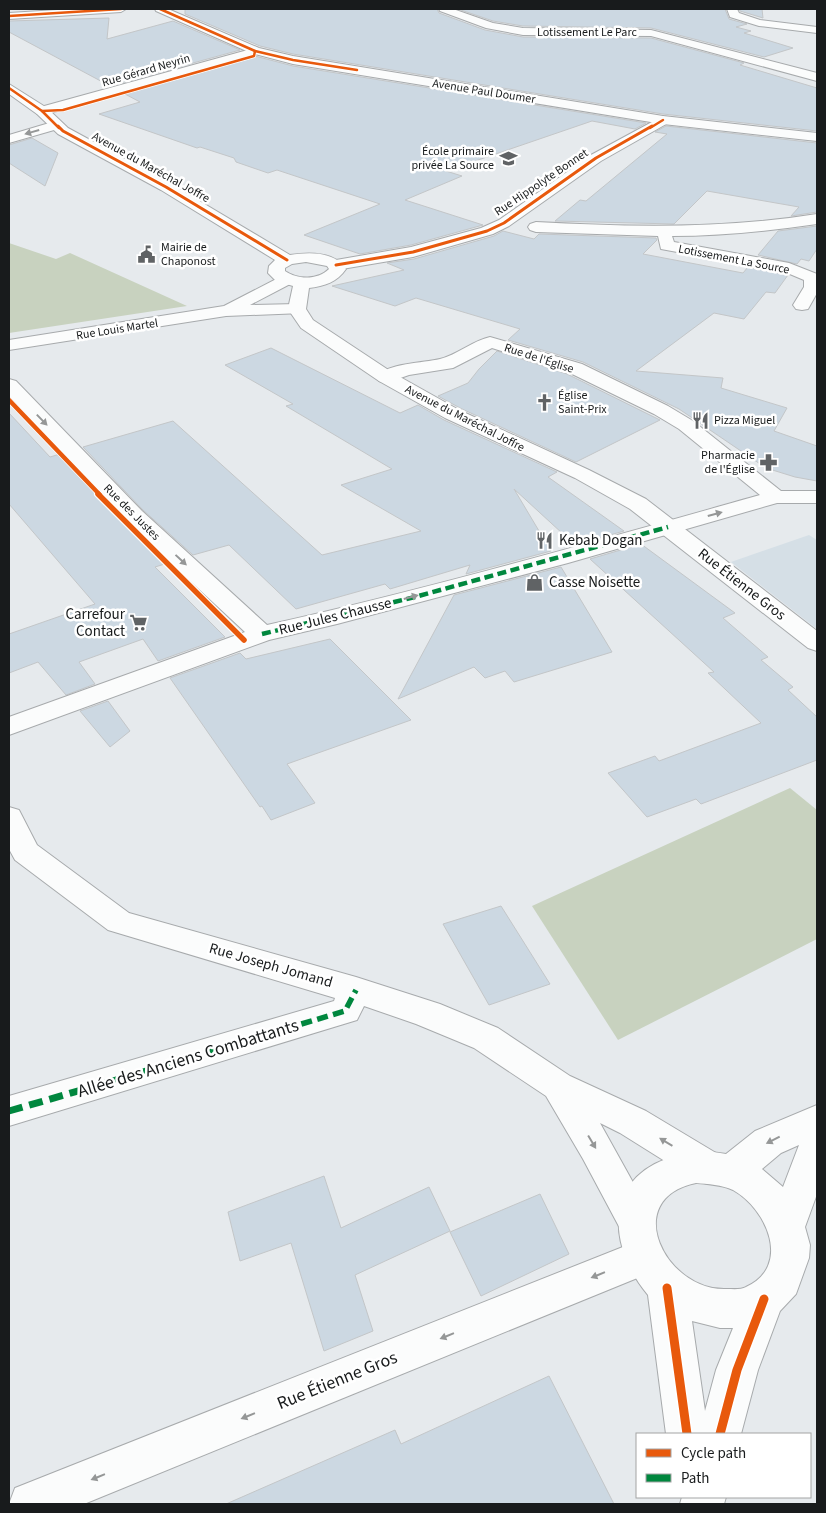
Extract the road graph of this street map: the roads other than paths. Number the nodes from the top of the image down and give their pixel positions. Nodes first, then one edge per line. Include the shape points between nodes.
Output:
1 (121, 9) edge
2 (160, 9) edge
3 (444, 9) edge
4 (732, 9) edge
5 (9, 16) edge
6 (817, 30) edge
7 (255, 50) junction
8 (817, 77) edge
9 (9, 88) edge
10 (42, 111) junction
11 (663, 120) junction
12 (56, 125) junction
13 (817, 137) edge
14 (9, 139) edge
15 (817, 219) edge
16 (536, 227) dead end
17 (664, 233) junction
18 (287, 260) junction
19 (336, 265) junction
20 (294, 281) junction
21 (802, 305) dead end
22 (298, 309) junction
23 (226, 311) junction
24 (9, 345) edge
25 (386, 377) junction
26 (9, 385) edge
27 (817, 497) edge
28 (776, 498) junction
29 (668, 526) junction
30 (262, 634) junction
31 (817, 643) edge
32 (9, 726) edge
33 (9, 817) edge
34 (356, 990) junction
35 (558, 1086) junction
36 (9, 1111) edge
37 (817, 1120) edge
38 (817, 1145) edge
39 (720, 1171) junction
40 (786, 1228) junction
41 (649, 1256) junction
42 (764, 1299) junction
43 (687, 1433) edge
44 (720, 1433) edge
45 (31, 1504) edge

1 - 5 street
2 - 7 street, Avenue Paul Doumer
3 - 8 street, Lotissement Le Parc via 506,29 651,33
4 - 6 street via 734,15 759,23
7 - 10 street, Rue Gérard Neyrin
7 - 11 street, Avenue Paul Doumer via 293,60
9 - 10 street, Avenue du Maréchal Joffre
10 - 12 street, Avenue du Maréchal Joffre
11 - 13 street, Avenue Paul Doumer
11 - 19 street, Rue Hippolyte Bonnet via 596,158 486,231 413,252
12 -> 14 street
12 - 18 street, Avenue du Maréchal Joffre
15 - 17 street, Lotissement La Source via 759,227
16 - 17 street, Lotissement La Source
17 - 21 street, Lotissement La Source via 667,246 789,268 812,278 812,287
18 - 19 street via 316,257
18 - 20 street via 275,270 280,277
19 - 20 street, Rue Louis Martel via 338,269 330,277
20 - 22 street
20 - 23 street, Rue Louis Martel
22 - 23 street, Rue Louis Martel
22 - 25 street, Avenue du Maréchal Joffre via 307,324
23 - 24 street, Rue Louis Martel
25 - 28 street, Rue de l'Église via 406,370 446,364 490,342 574,368 686,425
25 - 29 street, Avenue du Maréchal Joffre via 452,414 582,474 638,504
26 -> 30 street, Rue des Justes via 134,516
27 - 28 street, Rue Jules Chausse
29 -> 28 street, Rue Jules Chausse
30 -> 29 street, Rue Jules Chausse via 560,558
29 - 31 street, Rue Étienne Gros
30 - 32 street, Rue Jules Chausse
33 - 34 street, Rue Joseph Jomand via 25,852 119,922
34 - 35 street, Rue Joseph Jomand via 486,1038
34 - 36 street, Allée des Anciens Combattants via 346,1011
39 -> 35 street, Rue Joseph Jomand via 633,1122
35 -> 41 street, Rue Joseph Jomand via 596,1148
37 -> 39 street via 768,1142
38 - 40 street
39 - 40 street via 745,1178 766,1194 782,1215
39 - 41 street via 696,1167 672,1172 653,1184 641,1202
40 - 42 street via 790,1239 790,1262 781,1284
41 - 42 street via 690,1302 716,1309 741,1308
41 - 43 street
41 -> 45 street, Rue Étienne Gros
42 - 44 street via 737,1370

